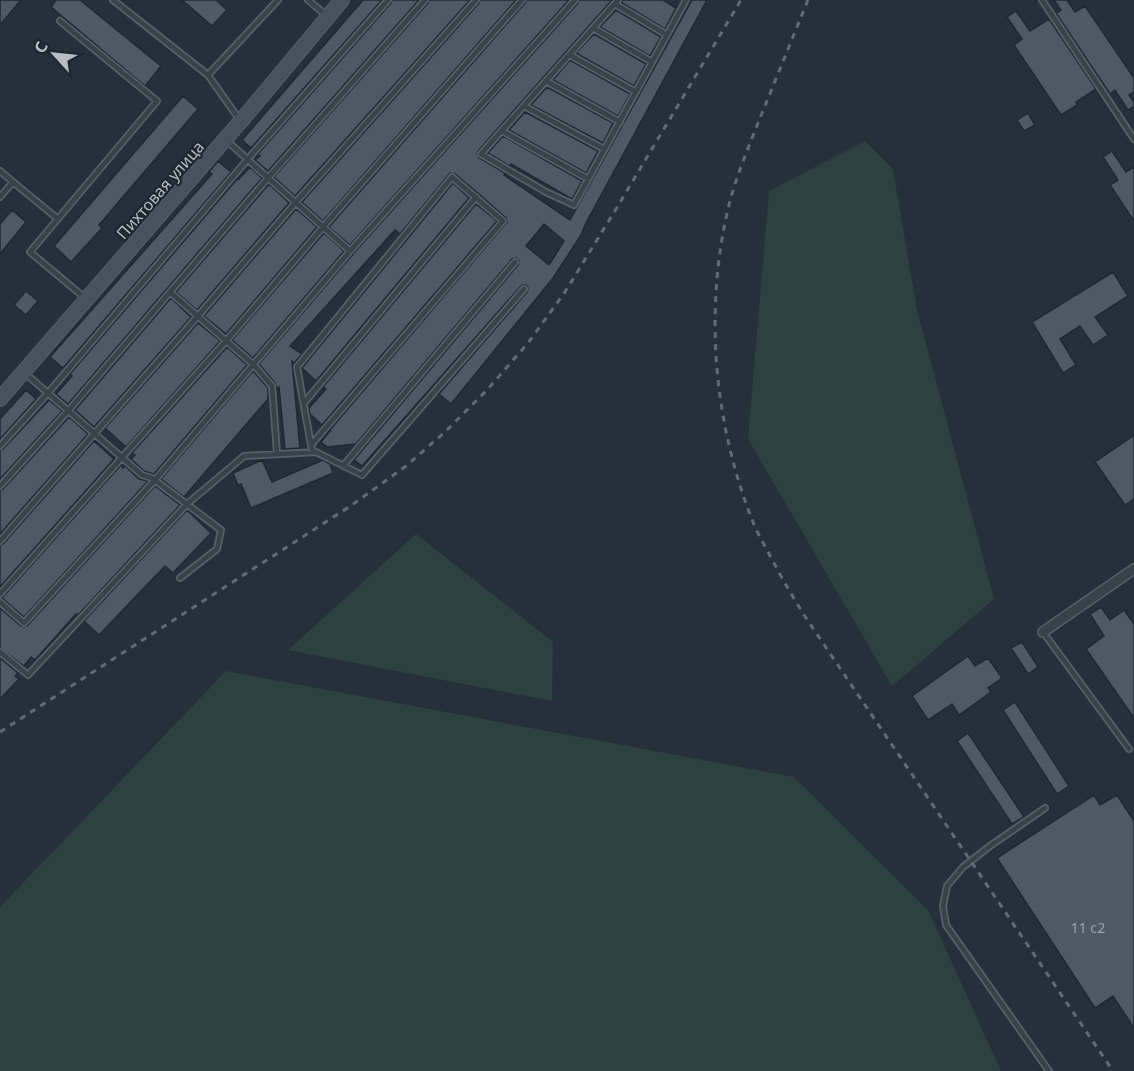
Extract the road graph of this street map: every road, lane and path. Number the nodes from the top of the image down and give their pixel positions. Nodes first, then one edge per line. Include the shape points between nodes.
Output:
1 (113, 0) edge
2 (278, 0) edge
3 (308, 0) edge
4 (342, 0) edge
5 (388, 0) edge
6 (425, 0) edge
7 (476, 0) edge
8 (522, 0) edge
9 (575, 0) edge
10 (677, 0) edge
11 (1042, 0) edge
12 (617, 2) edge
13 (685, 2) edge
14 (328, 16) junction
15 (60, 21) dead end
16 (593, 28) junction
17 (667, 35) junction
18 (570, 55) junction
19 (652, 62) junction
20 (208, 75) junction
21 (546, 81) junction
22 (636, 92) junction
23 (524, 106) junction
24 (241, 121) junction
25 (620, 122) junction
26 (502, 131) junction
27 (225, 139) junction
28 (1134, 139) edge
29 (604, 149) junction
30 (248, 160) junction
31 (0, 171) edge
32 (268, 178) junction
33 (588, 179) junction
34 (13, 182) junction
35 (0, 197) edge
36 (476, 197) junction
37 (296, 202) junction
38 (58, 219) junction
39 (323, 227) junction
40 (351, 251) junction
41 (515, 262) dead end
42 (524, 289) dead end
43 (170, 292) junction
44 (87, 300) junction
45 (198, 316) junction
46 (226, 341) junction
47 (254, 365) junction
48 (24, 372) junction
49 (48, 393) junction
50 (0, 399) edge
51 (304, 403) junction
52 (68, 411) junction
53 (95, 434) junction
54 (0, 446) edge
55 (311, 446) junction
56 (313, 452) junction
57 (277, 454) junction
58 (122, 458) junction
59 (343, 465) junction
60 (155, 480) junction
61 (0, 486) edge
62 (187, 504) junction
63 (0, 541) edge
64 (1134, 569) edge
65 (180, 578) dead end
66 (0, 594) edge
67 (0, 602) edge
68 (1043, 632) joint
69 (0, 652) edge
70 (1130, 749) dead end
71 (1045, 808) dead end
72 (1048, 1071) edge

1 - 20 lane
2 - 20 lane
3 - 14 lane
4 - 14 street, Пихтовая улица
5 - 30 lane
6 - 32 lane
7 - 37 lane
8 - 39 lane
9 - 40 lane
10 - 13 lane
11 - 28 lane
12 - 16 lane
12 - 17 lane
13 - 17 lane
14 - 24 street, Пихтовая улица
15 - 38 lane via 157,101
16 - 18 lane
16 - 19 lane
17 - 19 lane
18 - 21 lane
18 - 22 lane
19 - 22 lane
20 - 24 lane
21 - 23 lane
21 - 25 lane
22 - 25 lane
23 - 26 lane
23 - 29 lane
24 - 27 street, Пихтовая улица
25 - 29 lane
26 - 33 lane
26 - 33 lane via 481,154 546,192 574,205
27 - 30 lane
27 - 44 street, Пихтовая улица
29 - 33 lane
30 - 32 lane
30 - 49 lane
31 - 34 lane
32 - 37 lane
32 - 43 lane
34 - 35 lane
34 - 38 lane
36 - 51 lane
36 - 51 lane via 452,177 297,368
36 - 55 lane via 503,221
37 - 39 lane
37 - 45 lane
38 - 44 lane via 30,252
39 - 40 lane
39 - 46 lane
40 - 47 lane
41 - 59 lane
42 - 59 lane via 362,475
43 - 45 lane
43 - 52 lane
44 - 48 street, Пихтовая улица
45 - 46 lane
45 - 53 lane
46 - 47 lane
46 - 58 lane
47 - 57 lane via 272,386
47 - 60 lane
48 - 49 lane
48 - 50 street, Пихтовая улица
49 - 52 lane
49 - 54 lane
51 - 55 lane
52 - 53 lane
52 - 61 lane
53 - 58 lane
53 - 63 lane
55 - 56 lane
56 - 57 lane
56 - 59 lane
57 - 62 lane via 244,456
58 - 60 lane via 142,476
58 - 66 lane
60 - 62 lane
60 - 67 lane via 24,623
62 - 65 lane via 221,530 217,549
62 - 69 lane via 28,675
64 - 68 street
68 - 70 lane
71 - 72 lane via 963,867 946,886 943,906 946,925

